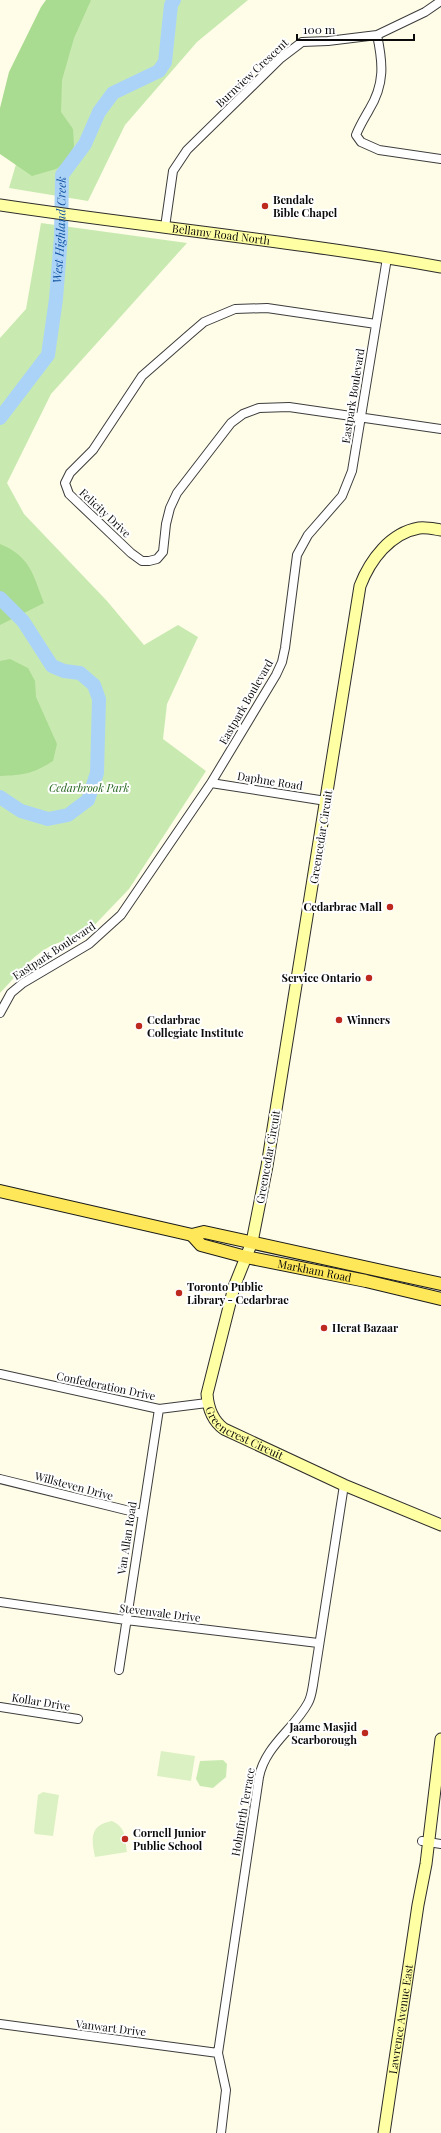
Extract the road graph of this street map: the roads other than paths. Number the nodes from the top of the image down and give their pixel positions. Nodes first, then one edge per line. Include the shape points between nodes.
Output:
1 (441, 1) edge
2 (377, 35) junction
3 (441, 159) edge
4 (0, 205) edge
5 (165, 227) junction
6 (387, 258) junction
7 (441, 267) edge
8 (376, 324) junction
9 (361, 418) junction
10 (441, 429) edge
11 (441, 530) edge
12 (211, 782) junction
13 (326, 801) junction
14 (0, 1013) edge
15 (0, 1191) edge
16 (192, 1236) junction
17 (252, 1242) junction
18 (246, 1257) junction
19 (441, 1284) edge
20 (441, 1299) edge
21 (0, 1374) edge
22 (208, 1403) junction
23 (159, 1409) junction
24 (0, 1479) edge
25 (344, 1486) junction
26 (142, 1514) junction
27 (441, 1525) edge
28 (0, 1602) edge
29 (126, 1620) junction
30 (318, 1643) junction
31 (119, 1670) dead end
32 (0, 1707) edge
33 (78, 1719) dead end
34 (441, 1739) edge
35 (425, 1842) junction
36 (441, 1844) edge
37 (0, 2024) edge
38 (218, 2053) junction
39 (221, 2133) edge
40 (384, 2133) edge

1 - 2 street, Burnview Crescent via 425,12
2 - 3 street via 383,64 379,89 356,135 361,142 379,150
2 - 5 street, Burnview Crescent via 302,42 281,58 187,150 173,171
4 - 5 street, Bellamy Road North
5 - 6 street, Bellamy Road North
6 - 7 street, Bellamy Road North
6 - 8 street, Eastpark Boulevard
8 - 9 street, Eastpark Boulevard
8 - 9 street, Felicity Drive via 267,308 235,309 204,322 142,376 93,450 70,473 66,489 75,502 131,553 142,561 149,561 157,559 163,552 166,524 177,493 231,423 244,414 259,408 289,407
9 - 10 street
9 - 12 street, Eastpark Boulevard via 352,471 342,496 308,534 297,555 282,662
11 - 13 street, Greencedar Circuit via 420,527 400,534 379,552 365,574 354,615
12 - 13 street, Daphne Road
12 - 14 street, Eastpark Boulevard via 120,915 89,944 23,982 11,993
13 - 17 street, Greencedar Circuit via 278,1105
15 - 16 main road, Markham Road
16 - 17 main road, Markham Road via 204,1232
16 - 18 main road, Markham Road via 201,1245
17 - 18 street, Greencrest Circuit
17 - 19 main road, Markham Road
18 - 20 main road, Markham Road
18 - 22 street, Greencrest Circuit via 234,1287 214,1361 208,1386
21 - 23 street, Confederation Drive
22 - 23 street, Confederation Drive
22 - 25 street, Greencrest Circuit via 215,1420 224,1429
23 - 26 street, Van Allan Road
24 - 26 street, Willsteven Drive
25 - 27 street, Greencrest Circuit
25 - 30 street, Holmfirth Terrace
26 - 29 street, Van Allan Road
28 - 29 street, Stevenvale Drive
29 - 30 street, Stevenvale Drive
29 - 31 street, Van Allan Road
30 - 38 street, Holmfirth Terrace via 309,1701 270,1751 261,1768
32 - 33 street, Kollar Drive
34 - 35 street, Lawrence Avenue East
35 - 36 street
35 - 40 street, Lawrence Avenue East
37 - 38 street, Vanwart Drive
38 - 39 street, Holmfirth Terrace via 226,2090

